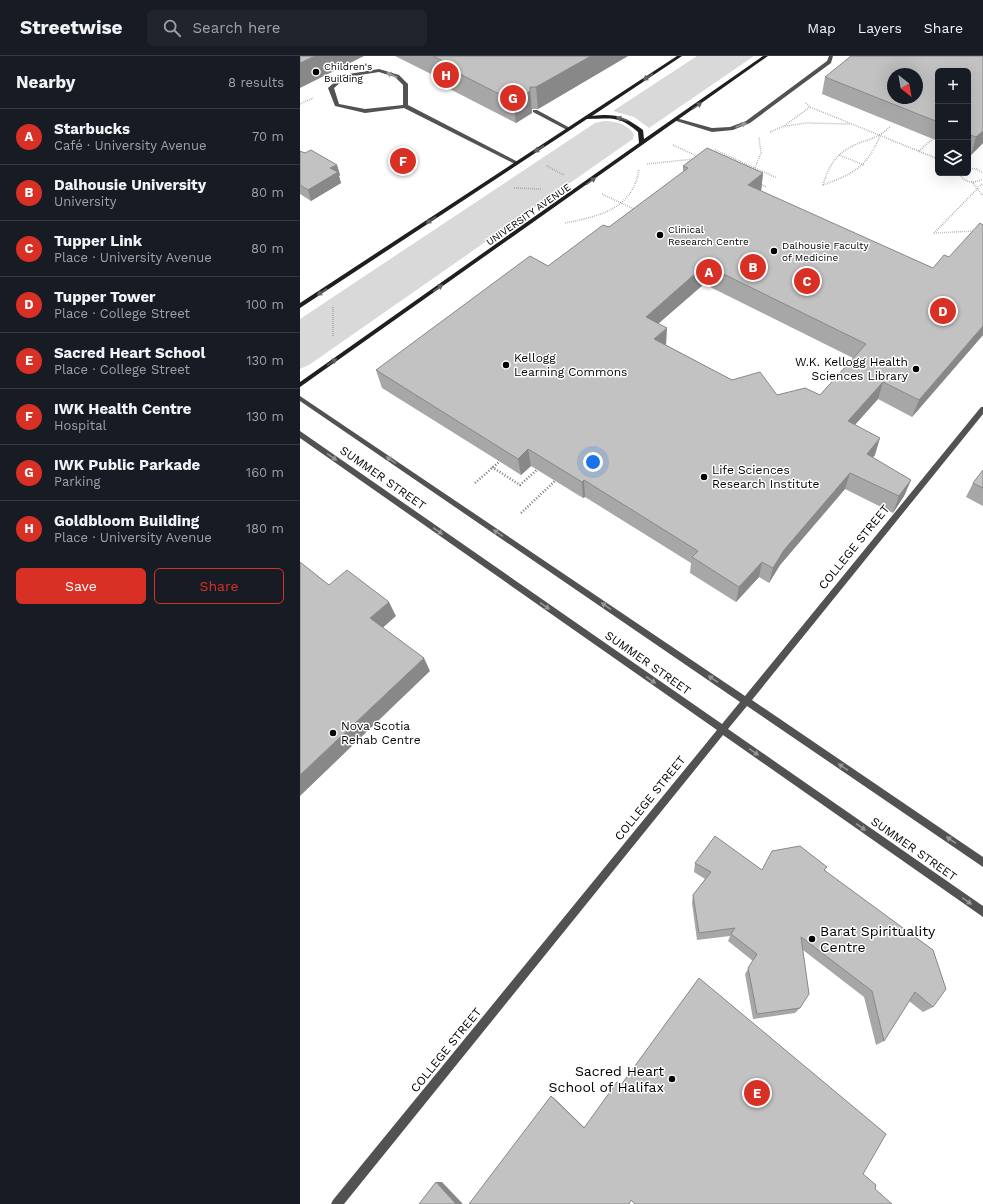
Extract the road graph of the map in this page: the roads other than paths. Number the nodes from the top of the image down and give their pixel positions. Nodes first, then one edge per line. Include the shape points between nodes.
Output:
1 (680, 56) edge
2 (766, 56) edge
3 (831, 56) edge
4 (405, 106) junction
5 (535, 111) edge
6 (586, 118) junction
7 (676, 120) junction
8 (570, 129) junction
9 (642, 144) junction
10 (517, 163) junction
11 (300, 306) edge
12 (300, 385) edge
13 (300, 398) edge
14 (983, 409) edge
15 (300, 434) edge
16 (746, 701) junction
17 (722, 730) junction
18 (983, 862) edge
19 (983, 912) edge
20 (337, 1204) edge

1 -> 6 street
7 -> 2 street, UNIVERSITY AVENUE
7 -> 3 street via 712,130 731,129 748,122 829,62
4 -> 4 street via 406,86 397,76 379,70 345,76 331,88 337,105 365,111
4 - 10 street
5 - 8 street
6 - 8 street
9 -> 6 street via 641,131 629,120 609,115
7 - 9 street, UNIVERSITY AVENUE
8 -> 10 street
12 -> 9 street, UNIVERSITY AVENUE
10 -> 11 street
16 -> 13 street, SUMMER STREET
14 - 16 street, COLLEGE STREET
15 -> 17 street, SUMMER STREET
16 - 17 street, COLLEGE STREET
18 -> 16 street, SUMMER STREET
17 -> 19 street, SUMMER STREET
17 - 20 street, COLLEGE STREET

